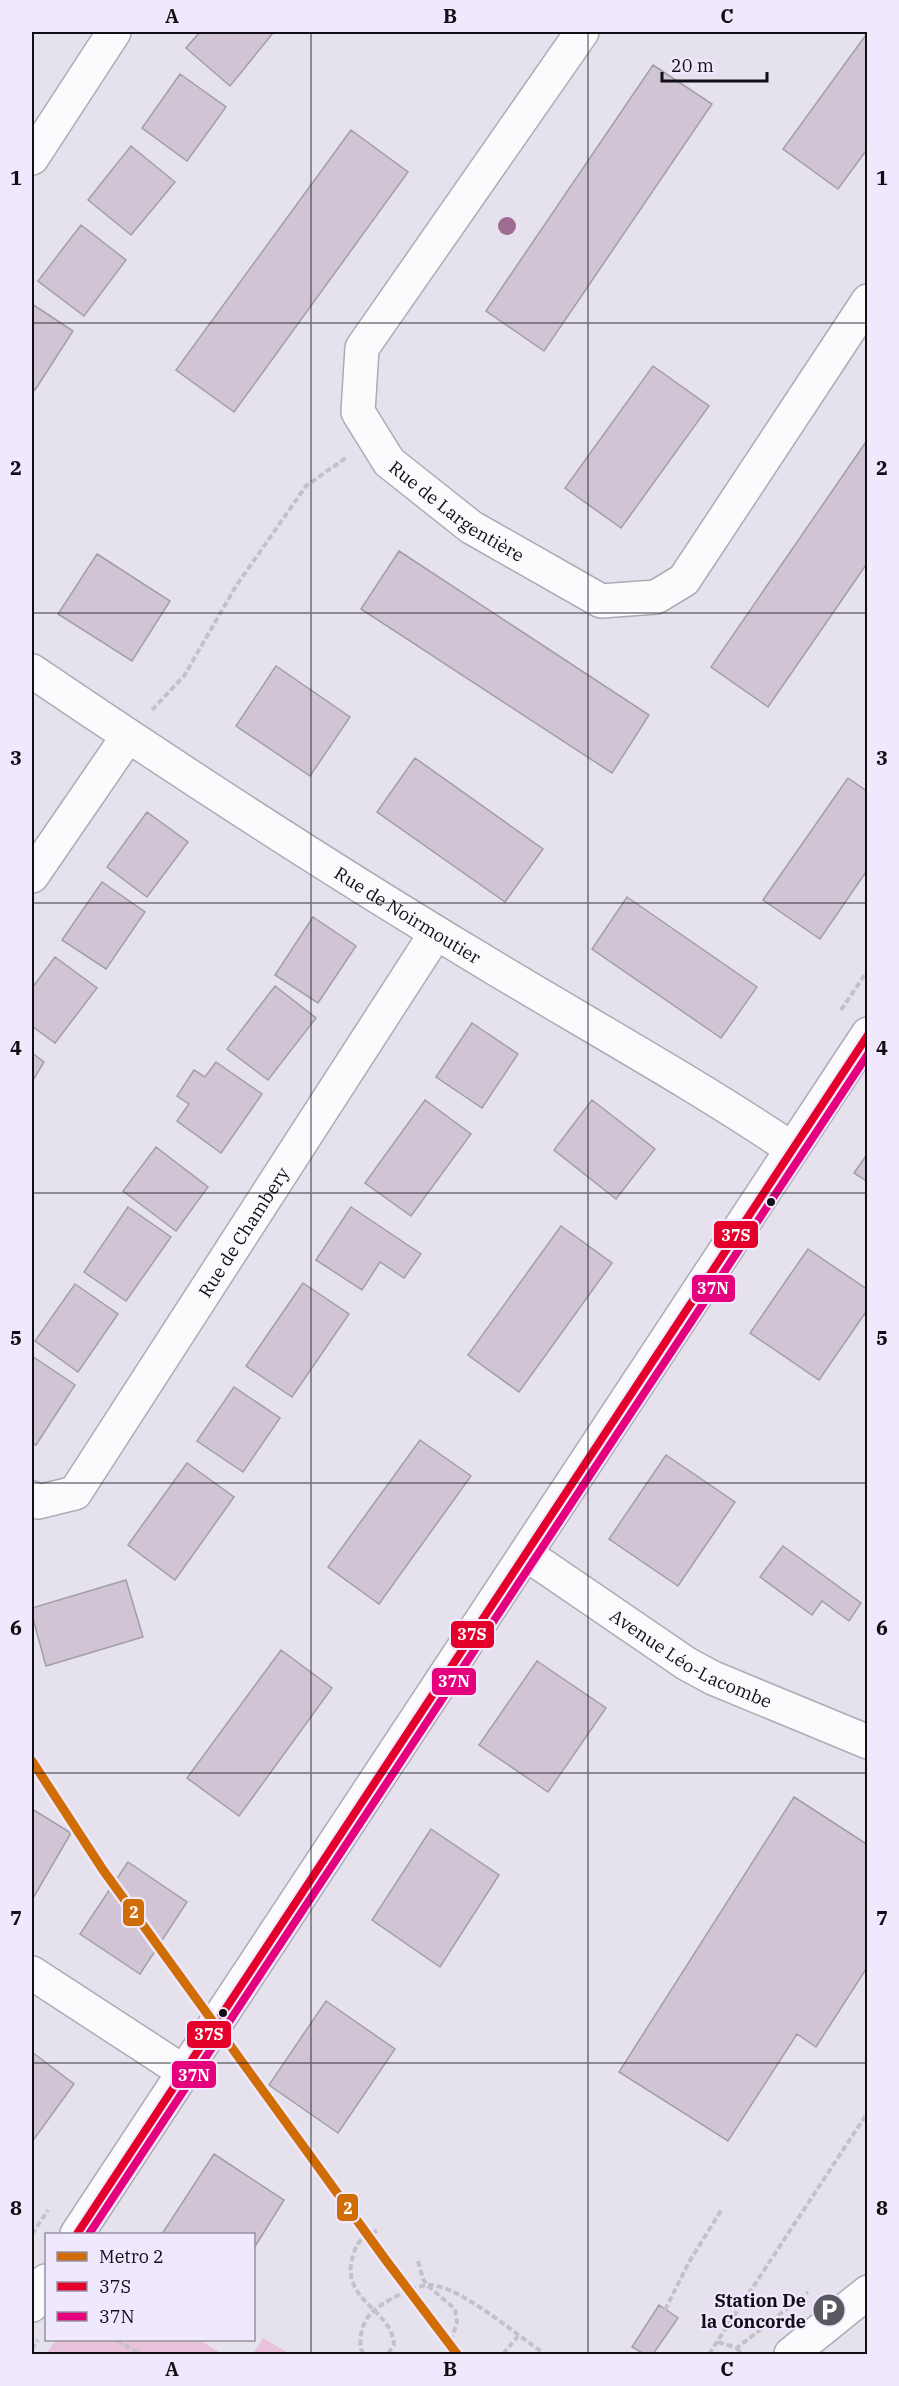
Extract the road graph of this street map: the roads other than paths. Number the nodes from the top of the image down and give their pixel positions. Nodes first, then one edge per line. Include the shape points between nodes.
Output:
1 (114, 32) edge
2 (582, 32) edge
3 (32, 158) edge
4 (867, 301) edge
5 (32, 671) edge
6 (128, 736) junction
7 (32, 876) edge
8 (436, 933) junction
9 (867, 1034) edge
10 (792, 1149) junction
11 (32, 1498) edge
12 (526, 1554) junction
13 (867, 1742) edge
14 (32, 1973) edge
15 (184, 2072) junction
16 (78, 2233) edge
17 (867, 2292) edge
18 (791, 2355) edge

1 - 3 street
2 - 4 street, Rue de Largentière via 362,348 358,412 389,462 471,527 601,601 656,597 684,580
5 - 6 street, Rue de Noirmoutier
6 - 7 street
6 - 8 street, Rue de Noirmoutier
8 - 10 street, Rue de Noirmoutier
8 - 11 street, Rue de Chambery via 75,1493 38,1502
9 - 10 street
10 - 12 street
12 - 13 street, Avenue Léo-Lacombe via 687,1664
12 - 15 street
14 - 15 street
15 - 16 street
17 - 18 street

